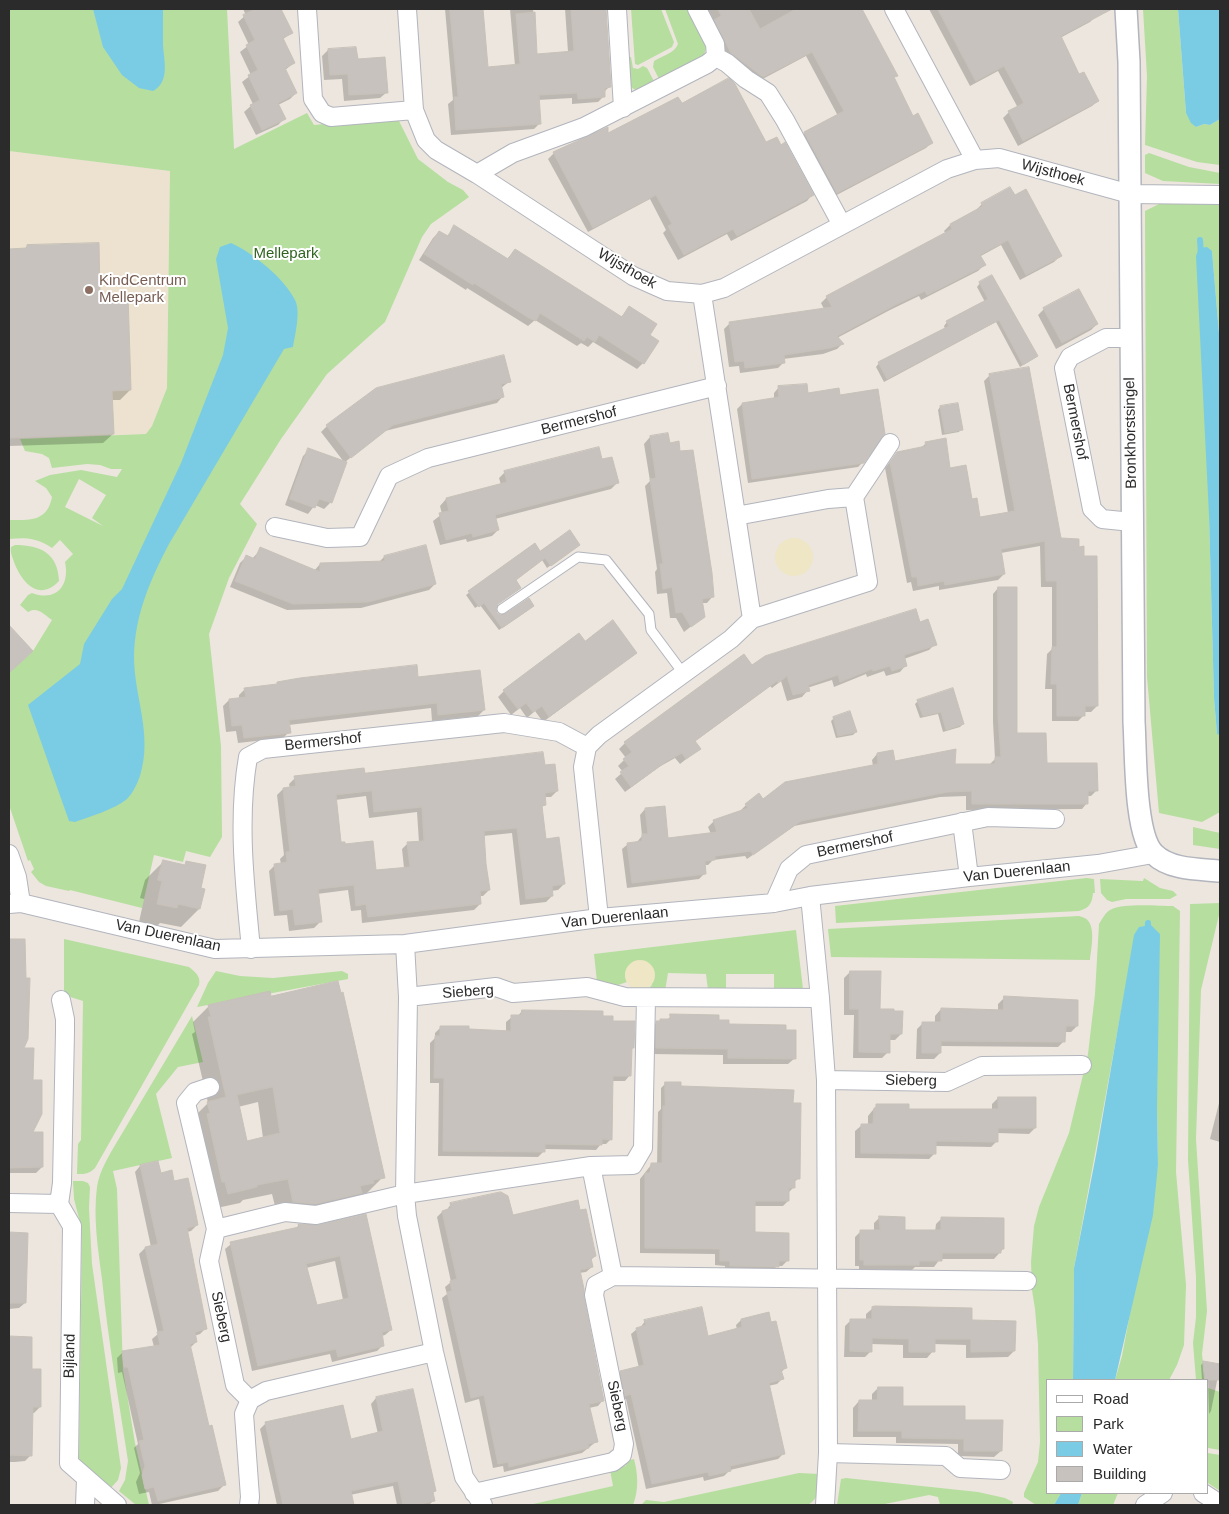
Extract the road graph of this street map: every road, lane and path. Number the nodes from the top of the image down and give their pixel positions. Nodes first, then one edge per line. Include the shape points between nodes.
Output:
1 (307, 9) edge
2 (407, 9) edge
3 (617, 9) edge
4 (697, 9) edge
5 (894, 9) edge
6 (1126, 9) edge
7 (716, 57) junction
8 (623, 108) junction
9 (414, 110) junction
10 (975, 160) junction
11 (477, 174) junction
12 (1130, 194) junction
13 (1220, 195) edge
14 (842, 225) junction
15 (702, 294) junction
16 (1130, 338) junction
17 (717, 386) junction
18 (890, 443) dead end
19 (854, 497) junction
20 (736, 516) junction
21 (1132, 522) junction
22 (275, 526) dead end
23 (502, 609) dead end
24 (752, 619) junction
25 (683, 673) junction
26 (587, 746) junction
27 (1055, 819) dead end
28 (962, 822) junction
29 (9, 854) edge
30 (1153, 854) junction
31 (1220, 871) edge
32 (969, 876) junction
33 (810, 896) junction
34 (15, 903) edge
35 (774, 903) junction
36 (599, 918) junction
37 (405, 944) junction
38 (251, 949) junction
39 (408, 997) junction
40 (646, 998) junction
41 (820, 998) junction
42 (61, 1000) dead end
43 (1082, 1065) dead end
44 (826, 1080) junction
45 (210, 1087) dead end
46 (591, 1166) junction
47 (404, 1194) junction
48 (9, 1203) edge
49 (59, 1204) junction
50 (216, 1229) junction
51 (613, 1276) junction
52 (827, 1279) junction
53 (1027, 1282) dead end
54 (434, 1352) junction
55 (250, 1400) junction
56 (828, 1453) junction
57 (1001, 1470) dead end
58 (86, 1480) junction
59 (1162, 1494) edge
60 (1205, 1494) edge
61 (478, 1499) edge
62 (1220, 1504) edge
63 (85, 1505) edge
64 (117, 1505) edge
65 (250, 1505) edge
66 (825, 1505) edge
67 (1145, 1505) edge

1 - 9 street via 313,99 322,113 331,117
2 - 9 street, Wijsthoek
3 - 8 street
4 - 7 street via 714,44
5 - 10 street
6 - 12 street, Bronkhorstsingel
7 - 8 street
7 - 14 street via 768,93
8 - 11 street via 584,127 513,153
9 - 11 street, Wijsthoek via 426,140 436,150
10 - 12 street, Wijsthoek via 999,158
10 - 14 street, Wijsthoek via 947,169
11 - 15 street, Wijsthoek via 633,276 667,291
12 - 13 street, Wijsthoek
12 - 16 street, Bronkhorstsingel
14 - 15 street, Wijsthoek via 724,288
15 - 17 street
16 - 21 street, Bronkhorstsingel
16 - 21 street, Bermershof via 1106,338 1070,357 1064,368 1092,509 1102,519
17 - 20 street
17 - 22 street, Bermershof via 428,458 389,476 360,537 327,538
18 - 19 street
19 - 20 street
19 - 24 street via 868,582
20 - 24 street
21 - 30 street, Bronkhorstsingel via 1134,722 1139,816 1143,837
23 - 25 lane via 578,558 606,560 649,614 651,630
24 - 25 street via 731,639
25 - 26 street
26 - 36 street via 582,767
26 - 38 street, Bermershof via 559,732 504,722 263,749 248,757 242,852
27 - 28 street, Bermershof via 988,817
28 - 32 street
28 - 35 street, Bermershof via 806,855 789,869
29 - 34 street via 17,877
30 - 31 street via 1186,868
30 - 32 street, Van Duerenlaan via 1098,864
32 - 33 street, Van Duerenlaan
33 - 35 street, Van Duerenlaan
33 - 41 street
34 - 38 street, Van Duerenlaan via 215,949
35 - 36 street, Van Duerenlaan
36 - 37 street, Van Duerenlaan
37 - 38 street, Van Duerenlaan
37 - 39 street, Sieberg
39 - 40 street, Sieberg via 496,988 513,993 587,987 625,997
39 - 47 street, Sieberg
40 - 41 street, Sieberg
40 - 46 street via 644,1148 632,1164
41 - 44 street
42 - 49 street via 65,1031
43 - 44 street, Sieberg via 982,1066 947,1082
44 - 52 street
45 - 50 street, Sieberg via 195,1092 186,1103
46 - 47 street
46 - 51 street
47 - 50 street via 316,1215 286,1212
47 - 54 street, Sieberg
48 - 49 street
49 - 58 street, Bijland via 72,1226 68,1463
50 - 55 street, Sieberg via 209,1261 235,1384
51 - 52 street
51 - 61 street, Sieberg via 596,1285 594,1295 624,1444 622,1455 613,1462
52 - 53 street
52 - 56 street
54 - 55 street via 266,1391
54 - 61 street, Sieberg via 464,1477
55 - 65 street via 244,1414
56 - 57 street via 946,1456 960,1468
56 - 66 street
58 - 63 street
58 - 64 street
59 - 67 street
60 - 62 street

